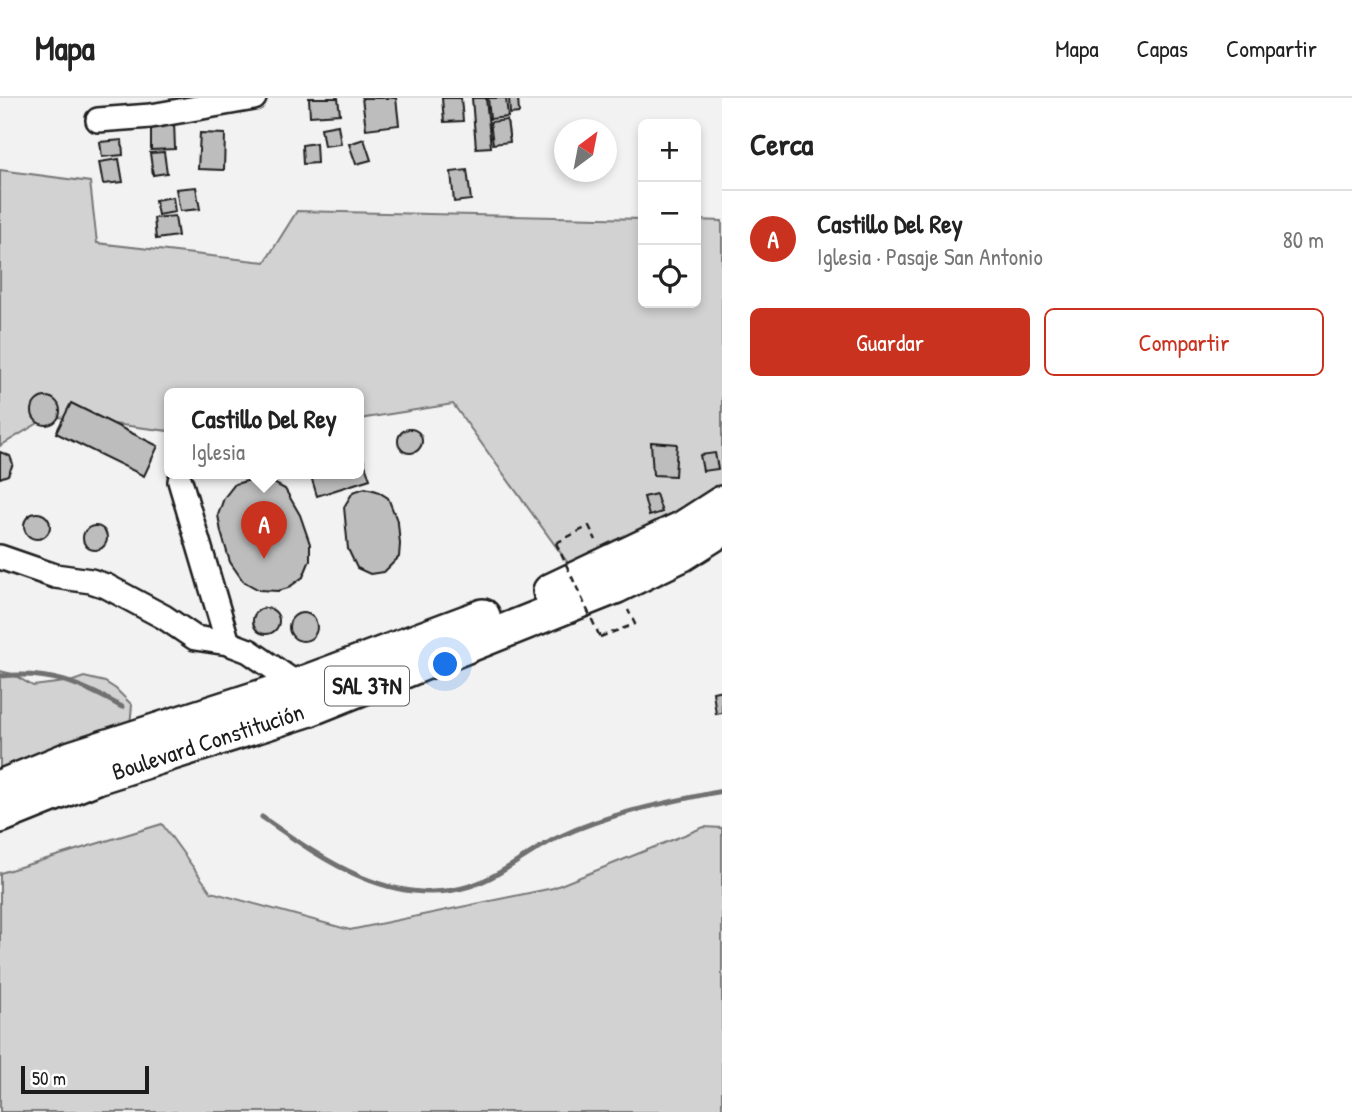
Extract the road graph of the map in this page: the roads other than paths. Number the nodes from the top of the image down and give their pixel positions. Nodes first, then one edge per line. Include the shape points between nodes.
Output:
1 (254, 98) edge
2 (97, 120) dead end
3 (180, 481) dead end
4 (722, 503) edge
5 (722, 529) edge
6 (0, 557) edge
7 (228, 643) junction
8 (298, 685) junction
9 (0, 787) edge
10 (0, 816) edge

1 - 2 street via 151,116
3 - 7 street
4 - 8 highway, Boulevard Constitución / SAL 37N via 683,528 546,593
5 - 10 highway, Boulevard Constitución / SAL 37N via 617,586 307,710 97,777
6 - 7 street via 55,576 106,586 195,638
7 - 8 street
8 - 9 highway, Boulevard Constitución / SAL 37N via 71,758

